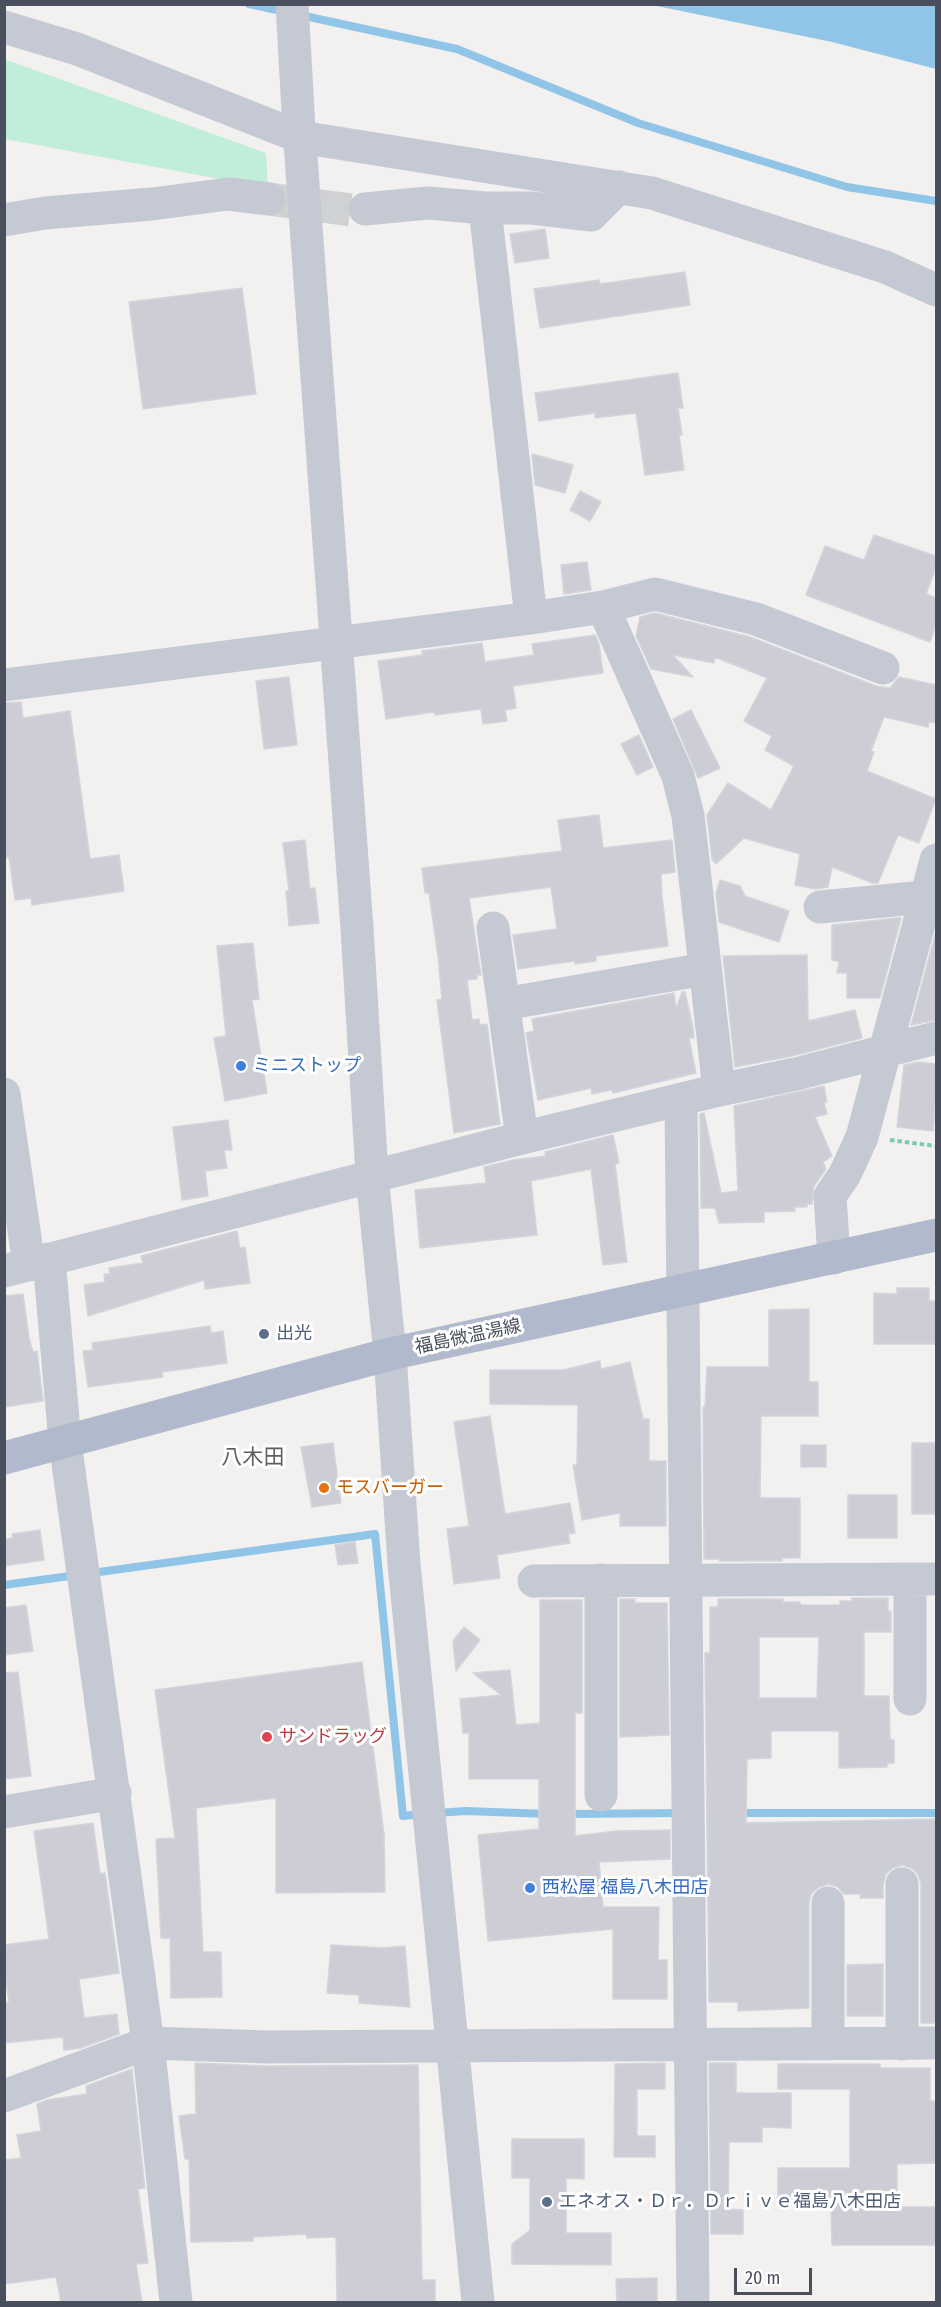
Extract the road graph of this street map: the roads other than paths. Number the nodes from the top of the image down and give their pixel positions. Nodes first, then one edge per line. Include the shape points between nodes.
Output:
1 (292, 4) edge
2 (4, 27) edge
3 (299, 133) junction
4 (619, 188) junction
5 (268, 199) tunnel mouth
6 (485, 208) junction
7 (365, 209) tunnel mouth
8 (4, 220) edge
9 (936, 290) edge
10 (603, 607) junction
11 (531, 618) junction
12 (336, 644) junction
13 (883, 669) dead end
14 (4, 685) edge
15 (936, 860) edge
16 (925, 897) junction
17 (820, 907) dead end
18 (493, 928) dead end
19 (705, 969) junction
20 (504, 1004) junction
21 (936, 1038) edge
22 (886, 1050) junction
23 (719, 1090) junction
24 (4, 1094) edge
25 (681, 1101) junction
26 (522, 1138) junction
27 (8, 1141) edge
28 (372, 1175) junction
29 (936, 1235) edge
30 (834, 1258) junction
31 (28, 1265) edge
32 (684, 1290) junction
33 (390, 1354) junction
34 (65, 1442) junction
35 (4, 1458) edge
36 (923, 1579) edge
37 (601, 1580) junction
38 (685, 1580) junction
39 (534, 1581) dead end
40 (910, 1699) dead end
41 (115, 1793) junction
42 (601, 1795) dead end
43 (4, 1812) edge
44 (902, 1884) dead end
45 (828, 1903) dead end
46 (148, 2043) junction
47 (936, 2043) edge
48 (690, 2044) junction
49 (828, 2044) junction
50 (902, 2044) junction
51 (453, 2045) junction
52 (4, 2096) edge
53 (176, 2302) edge
54 (478, 2302) edge
55 (693, 2302) edge

1 - 3 street
2 - 3 street via 77,49
3 - 4 street
3 - 12 street
4 - 6 street via 591,215 532,208
4 - 9 street via 652,193 885,267
5 - 8 street via 228,194
6 - 7 street via 428,203
6 - 11 street
10 - 11 street
10 - 13 street via 655,594 756,619
10 - 19 street via 678,776 688,816
11 - 12 street
12 - 14 street
12 - 28 street
15 - 16 street
16 - 17 street
16 - 22 street
18 - 20 street
19 - 20 street
19 - 23 street
20 - 26 street
21 - 22 street
22 - 23 street
22 - 30 street via 862,1137 830,1196
23 - 25 street
24 - 27 street
25 - 26 street
25 - 32 street
26 - 28 street
27 - 31 street
28 - 31 street
28 - 33 street
29 - 30 main road, 福島微温湯線
30 - 32 main road, 福島微温湯線
31 - 34 street
32 - 33 main road, 福島微温湯線
32 - 38 street
33 - 34 main road, 福島微温湯線
33 - 51 street via 404,1564
34 - 35 main road, 福島微温湯線
34 - 41 street
36 - 38 street
36 - 40 street
37 - 38 street
37 - 39 street
37 - 42 street
38 - 48 street
41 - 43 street
41 - 46 street
44 - 50 street
45 - 49 street
46 - 51 street via 267,2047
46 - 52 street
46 - 53 street
47 - 50 street
48 - 49 street
48 - 51 street
48 - 55 street
49 - 50 street
51 - 54 street

